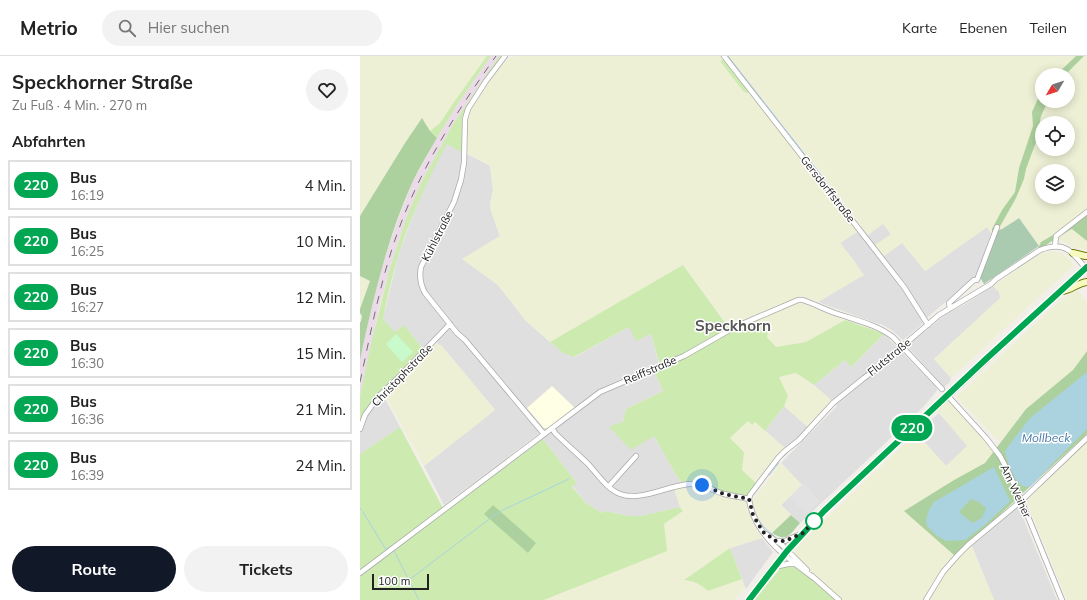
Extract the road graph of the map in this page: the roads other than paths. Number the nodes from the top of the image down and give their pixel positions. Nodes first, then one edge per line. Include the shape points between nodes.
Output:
1 (505, 56) edge
2 (724, 56) edge
3 (1087, 212) edge
4 (997, 227) dead end
5 (1055, 246) junction
6 (1073, 253) junction
7 (1087, 256) edge
8 (1086, 269) edge
9 (977, 280) junction
10 (1087, 282) edge
11 (983, 289) junction
12 (1061, 291) junction
13 (950, 308) junction
14 (450, 324) junction
15 (928, 325) junction
16 (902, 347) junction
17 (942, 389) dead end
18 (949, 397) junction
19 (552, 428) junction
20 (360, 429) edge
21 (544, 434) junction
22 (1087, 438) edge
23 (636, 456) dead end
24 (609, 486) junction
25 (749, 499) junction
26 (1021, 501) junction
27 (763, 532) junction
28 (803, 533) junction
29 (776, 541) junction
30 (786, 553) junction
31 (795, 564) junction
32 (774, 567) junction
33 (360, 573) edge
34 (814, 578) junction
35 (749, 600) edge
36 (839, 600) edge
37 (926, 600) edge
38 (1062, 600) edge

1 - 14 street, Kühlstraße via 468,109 465,119 461,180 454,202 421,267 420,279 425,293
2 - 15 street, Gersdorffstraße via 904,287
3 - 5 street via 1056,236
4 - 9 street
5 - 6 street
5 - 11 street, Flutstraße via 1040,250
6 - 7 main road
6 - 8 street
8 - 12 main road
9 - 11 street
9 - 13 street via 949,303
10 - 12 main road
11 - 13 street, Flutstraße
12 - 18 main road
13 - 15 street, Flutstraße
14 - 20 street, Christophstraße via 378,397 365,415
14 - 21 street, Kühlstraße
15 - 16 street, Flutstraße
16 - 17 street, Reiffstraße
16 - 19 street, Reiffstraße via 886,332 873,325 798,300 735,327 684,356 600,392
16 - 25 street, Flutstraße via 833,404 778,458
18 - 26 street, Am Weiher via 1000,456
18 - 28 main road via 846,489
19 - 21 street, Reiffstraße
19 - 24 street
21 - 33 street, Reiffstraße
22 - 26 street
23 - 24 street
24 - 25 street via 619,494 634,496 693,484
25 - 27 street via 753,515
26 - 37 street via 958,555 943,572
26 - 38 street, Am Weiher
27 - 29 street
27 - 30 street
28 - 29 street via 785,541
28 - 30 main road
29 - 30 street
30 - 31 street
30 - 32 main road
30 - 34 street
31 - 32 street
31 - 34 street
32 - 35 main road
34 - 36 street

